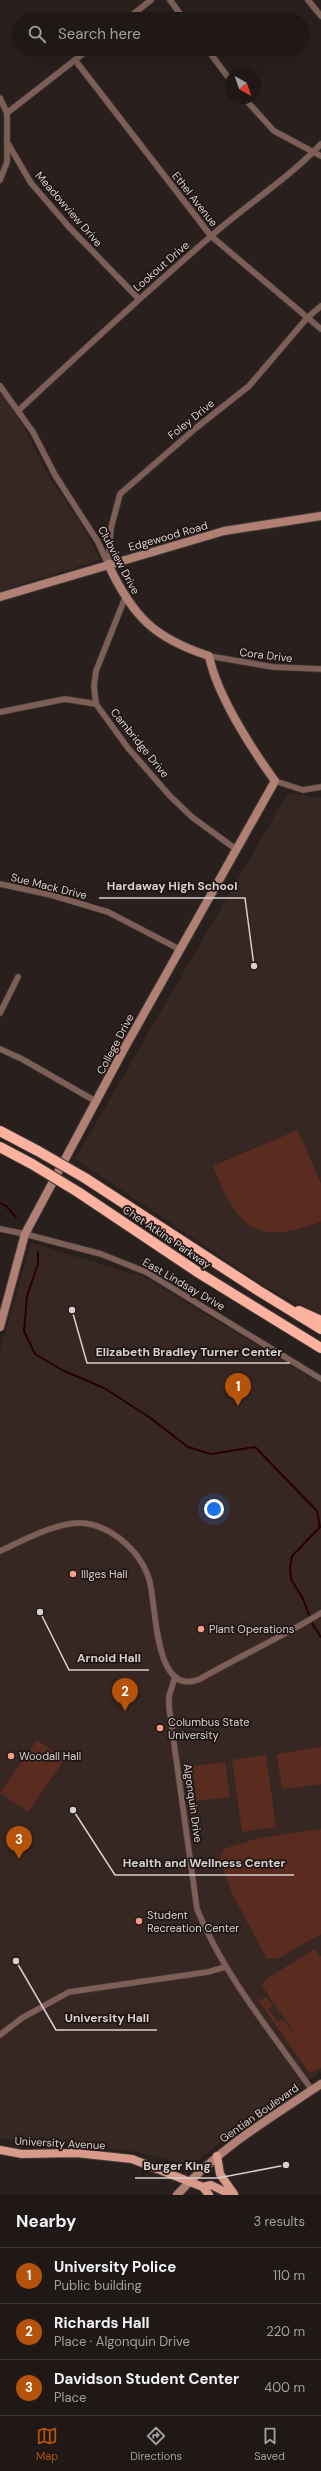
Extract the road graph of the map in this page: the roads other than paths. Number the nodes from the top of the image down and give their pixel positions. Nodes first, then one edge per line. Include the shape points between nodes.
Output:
1 (151, 0) edge
2 (170, 0) edge
3 (308, 0) edge
4 (136, 12) edge
5 (179, 12) edge
6 (321, 16) edge
7 (80, 56) edge
8 (212, 56) edge
9 (75, 60) junction
10 (225, 73) edge
11 (0, 98) edge
12 (249, 104) edge
13 (7, 113) junction
14 (7, 142) junction
15 (321, 144) edge
16 (313, 153) junction
17 (321, 156) edge
18 (0, 180) edge
19 (211, 236) junction
20 (139, 299) junction
21 (321, 306) edge
22 (307, 318) junction
23 (321, 329) edge
24 (0, 386) edge
25 (19, 410) junction
26 (321, 516) edge
27 (108, 564) junction
28 (0, 597) edge
29 (125, 598) junction
30 (210, 656) junction
31 (321, 669) edge
32 (96, 704) junction
33 (0, 712) edge
34 (275, 781) junction
35 (321, 787) edge
36 (236, 850) junction
37 (0, 884) edge
38 (179, 949) junction
39 (18, 977) dead end
40 (0, 1013) edge
41 (0, 1049) edge
42 (97, 1102) junction
43 (0, 1131) edge
44 (0, 1147) edge
45 (0, 1230) edge
46 (25, 1234) junction
47 (259, 1291) junction
48 (321, 1321) edge
49 (0, 1327) edge
50 (321, 1329) edge
51 (321, 1348) edge
52 (321, 1379) edge
53 (0, 1551) edge
54 (321, 1613) edge
55 (174, 1677) junction
56 (225, 1967) junction
57 (0, 2035) edge
58 (321, 2084) edge
59 (312, 2090) junction
60 (0, 2150) edge
61 (217, 2156) junction
62 (191, 2181) junction
63 (203, 2187) junction
64 (177, 2195) edge
65 (209, 2195) edge
66 (233, 2195) edge

1 - 4 street
2 - 5 street
3 - 6 street
7 - 9 street
8 - 10 street
9 - 13 street
9 - 19 street, Ethel Avenue
11 - 13 street
12 - 16 street via 274,131
13 - 14 street
14 - 18 street via 7,162
14 - 20 street, Meadowview Drive via 31,183 69,227
15 - 16 street, Lookout Drive
16 - 17 street
16 - 19 street, Lookout Drive
19 - 20 street, Lookout Drive
19 - 22 street, Ethel Avenue via 260,275
20 - 25 street, Lookout Drive
21 - 22 street, Foley Drive
22 - 23 street, Ethel Avenue
22 - 27 street, Foley Drive via 249,386 120,494 111,528
24 - 25 street, Clubview Drive
25 - 27 street, Clubview Drive via 55,475 98,542
26 - 27 street, Edgewood Road via 224,531
27 - 28 street, Edgewood Road
27 - 29 street, Clubview Drive
29 - 30 street, Clubview Drive via 154,631 180,646
29 - 32 street, Cambridge Drive via 96,671
30 - 31 street, Cora Drive via 273,667
30 - 34 street via 213,676 258,758
32 - 33 street via 65,699
32 - 36 street, Cambridge Drive via 128,748 170,796 192,817
34 - 35 street via 303,790
34 - 36 street, College Drive
36 - 38 street, College Drive
37 - 38 street, Sue Mack Drive via 51,895 108,912
38 - 42 street, College Drive
39 - 40 street
41 - 42 street
42 - 46 street, College Drive
43 - 47 highway, Chet Atkins Parkway, bridge via 85,1178
44 - 51 highway, Chet Atkins Parkway, bridge via 78,1192 199,1273
45 - 46 street, East Lindsay Drive
46 - 49 street, College Drive
46 - 52 street, East Lindsay Drive via 101,1254 146,1272
47 - 48 highway
47 - 50 highway, Chet Atkins Parkway
53 - 55 street via 26,1539 76,1523 99,1526 112,1533 129,1547 147,1572 163,1662
54 - 55 street via 192,1682
55 - 56 street, Algonquin Drive via 169,1707 197,1909
56 - 57 street via 208,1972 69,1992 22,2018
56 - 59 street, Algonquin Drive
58 - 59 street, Gentian Boulevard
59 - 61 street, Gentian Boulevard
60 - 62 main road, University Avenue via 22,2154 76,2153 132,2159
61 - 62 street, Gentian Boulevard
61 - 66 main road via 220,2174
62 - 63 main road, University Avenue
62 - 64 street, Gentian Boulevard
63 - 65 main road
63 - 66 main road, University Avenue via 211,2185

